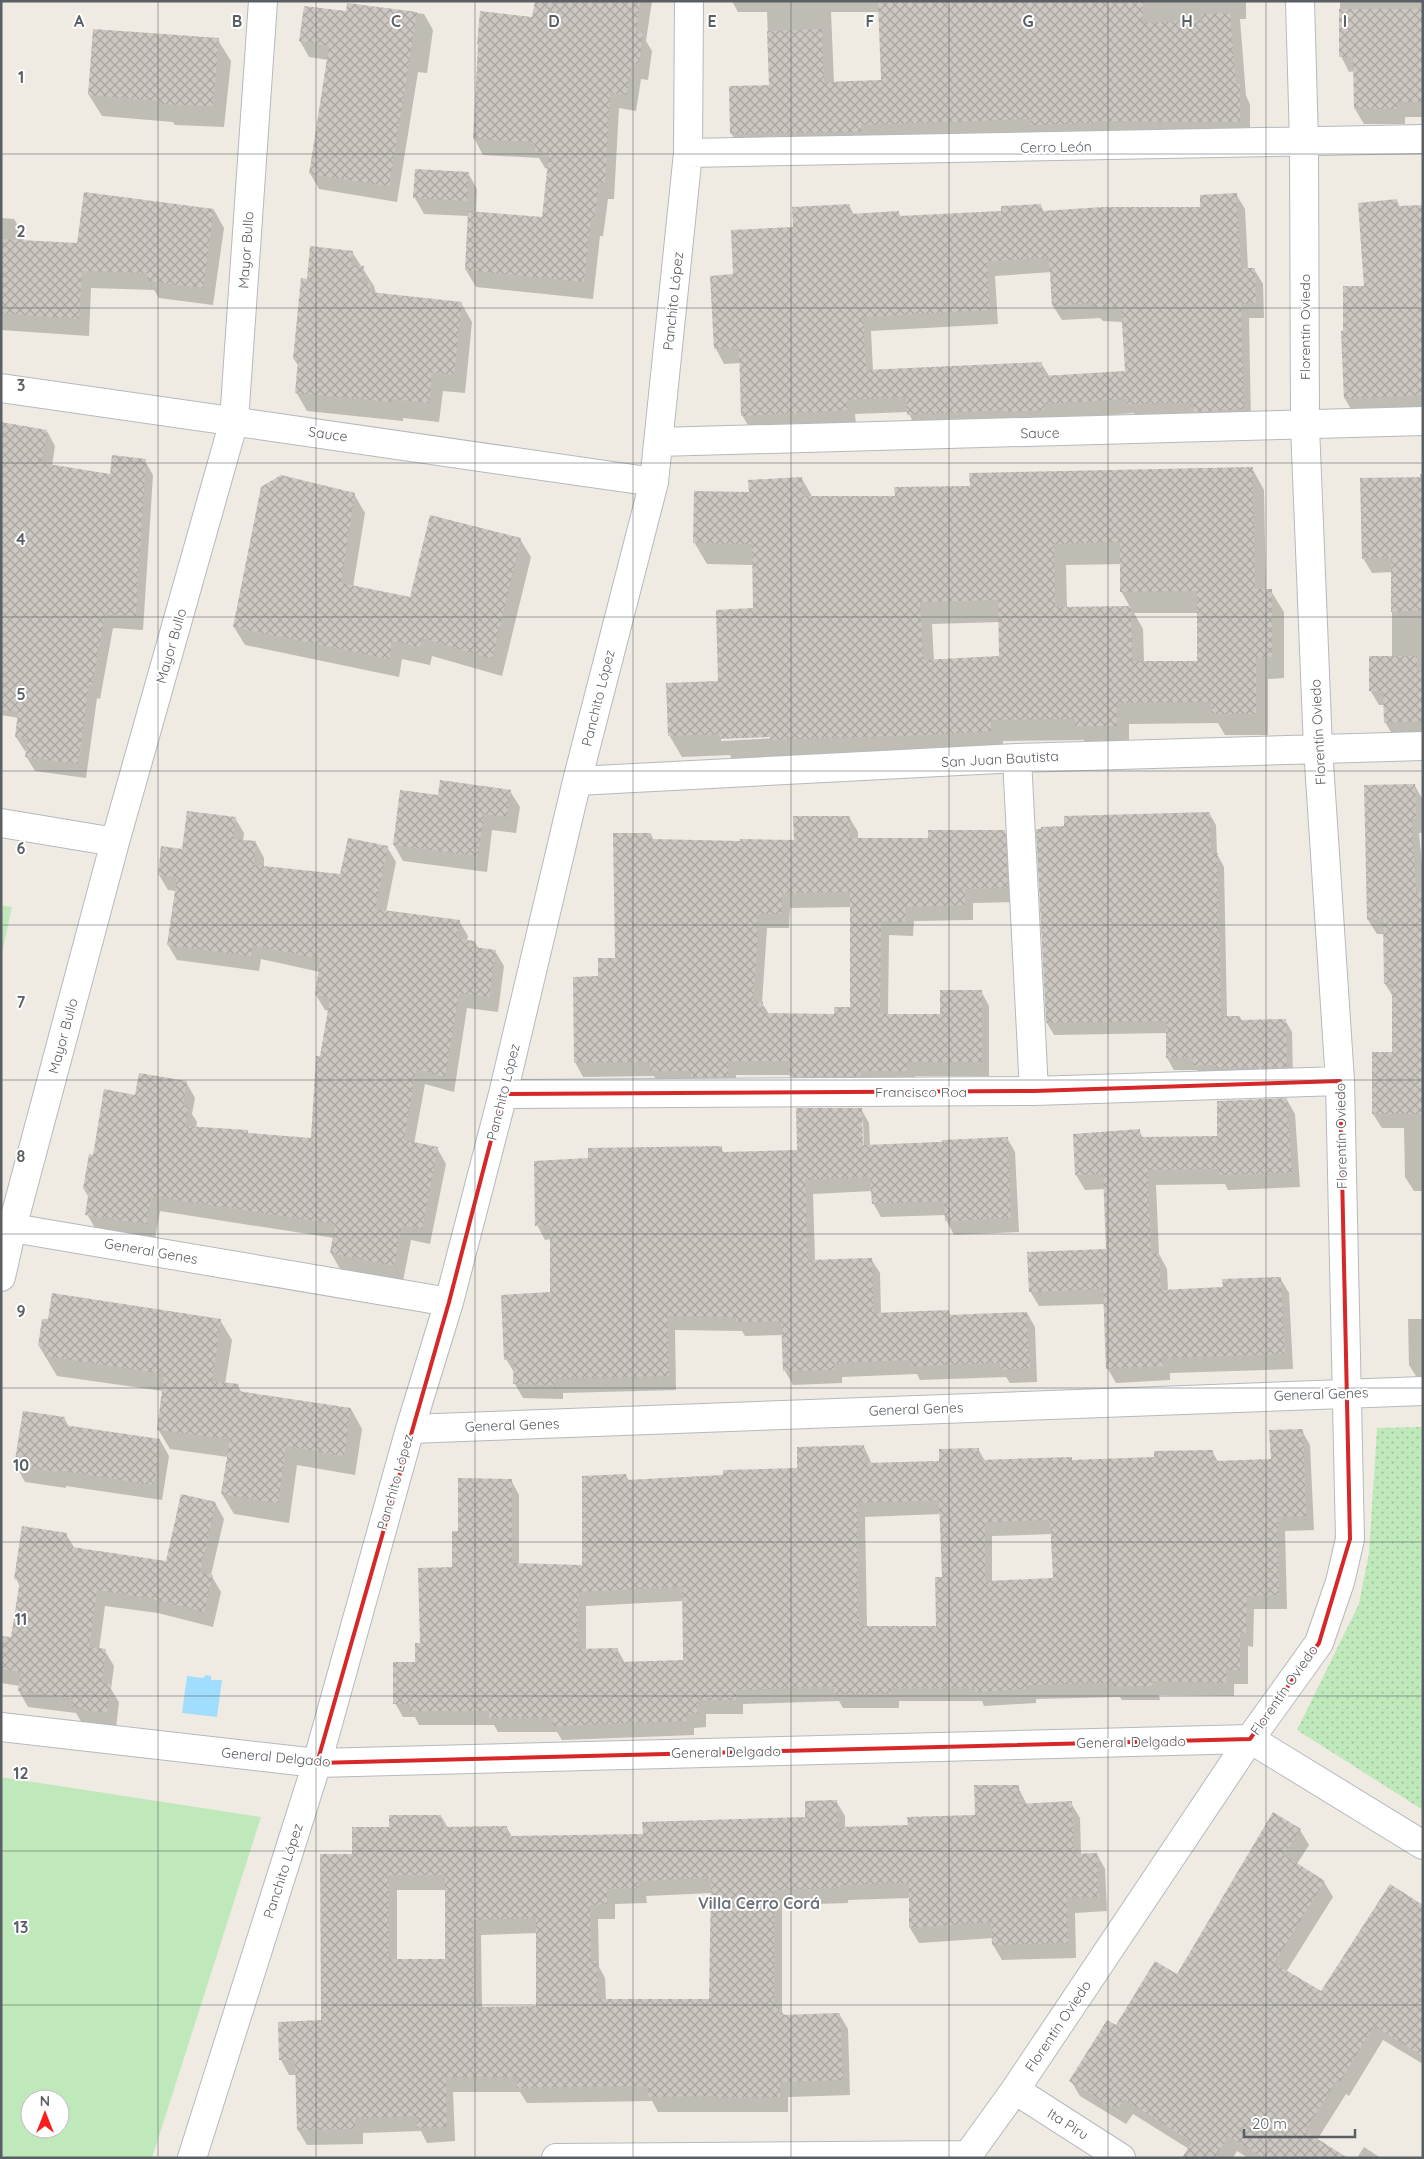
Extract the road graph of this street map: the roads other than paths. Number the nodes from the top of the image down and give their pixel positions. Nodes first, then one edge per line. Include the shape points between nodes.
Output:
1 (689, 1) edge
2 (1300, 1) edge
3 (261, 2) edge
4 (1423, 139) edge
5 (1304, 142) junction
6 (688, 153) junction
7 (1, 388) edge
8 (234, 421) junction
9 (1423, 421) edge
10 (1305, 426) junction
11 (658, 442) junction
12 (654, 482) junction
13 (1423, 746) edge
14 (1318, 748) junction
15 (1017, 758) junction
16 (577, 780) junction
17 (1, 823) edge
18 (115, 842) junction
19 (1340, 1081) junction
20 (1034, 1091) junction
21 (503, 1094) junction
22 (6, 1227) edge
23 (1, 1277) edge
24 (449, 1302) junction
25 (1423, 1391) edge
26 (1345, 1392) junction
27 (410, 1429) junction
28 (1, 1727) edge
29 (1250, 1739) junction
30 (317, 1762) junction
31 (1423, 1845) edge
32 (1015, 2090) junction
33 (967, 2157) edge
34 (192, 2158) edge
35 (556, 2158) edge
36 (1121, 2158) edge

1 - 6 street, Panchito López
2 - 5 street, Florentín Oviedo
3 - 8 street, Mayor Bullo
4 - 5 street, Cerro León
5 - 6 street, Cerro León
5 - 10 street, Florentín Oviedo
6 - 11 street, Panchito López
7 - 8 street, Sauce
8 - 12 street, Sauce
8 - 18 street, Mayor Bullo
9 - 10 street, Sauce
10 - 11 street, Sauce
10 - 14 street, Florentín Oviedo
11 - 12 street, Panchito López
12 - 16 street, Panchito López
13 - 14 street, San Juan Bautista
14 - 15 street, San Juan Bautista
14 - 19 street, Florentín Oviedo
15 - 16 street, San Juan Bautista
15 - 20 street
16 - 21 street, Panchito López
17 - 18 street
18 - 22 street, Mayor Bullo
19 - 20 street, Francisco Roa
19 - 26 street, Florentín Oviedo
20 - 21 street, Francisco Roa
21 - 24 street, Panchito López
22 - 23 street, Mayor Bullo
22 - 24 street, General Genes
24 - 27 street, Panchito López
25 - 26 street, General Genes
26 - 27 street, General Genes
26 - 29 street, Florentín Oviedo via 1350,1539 1340,1582 1319,1643
27 - 30 street, Panchito López
28 - 30 street, General Delgado
29 - 30 street, General Delgado
29 - 31 street
29 - 32 street, Florentín Oviedo
30 - 34 street, Panchito López
32 - 33 street, Florentín Oviedo
32 - 36 street, Ita Piru
33 - 35 street

